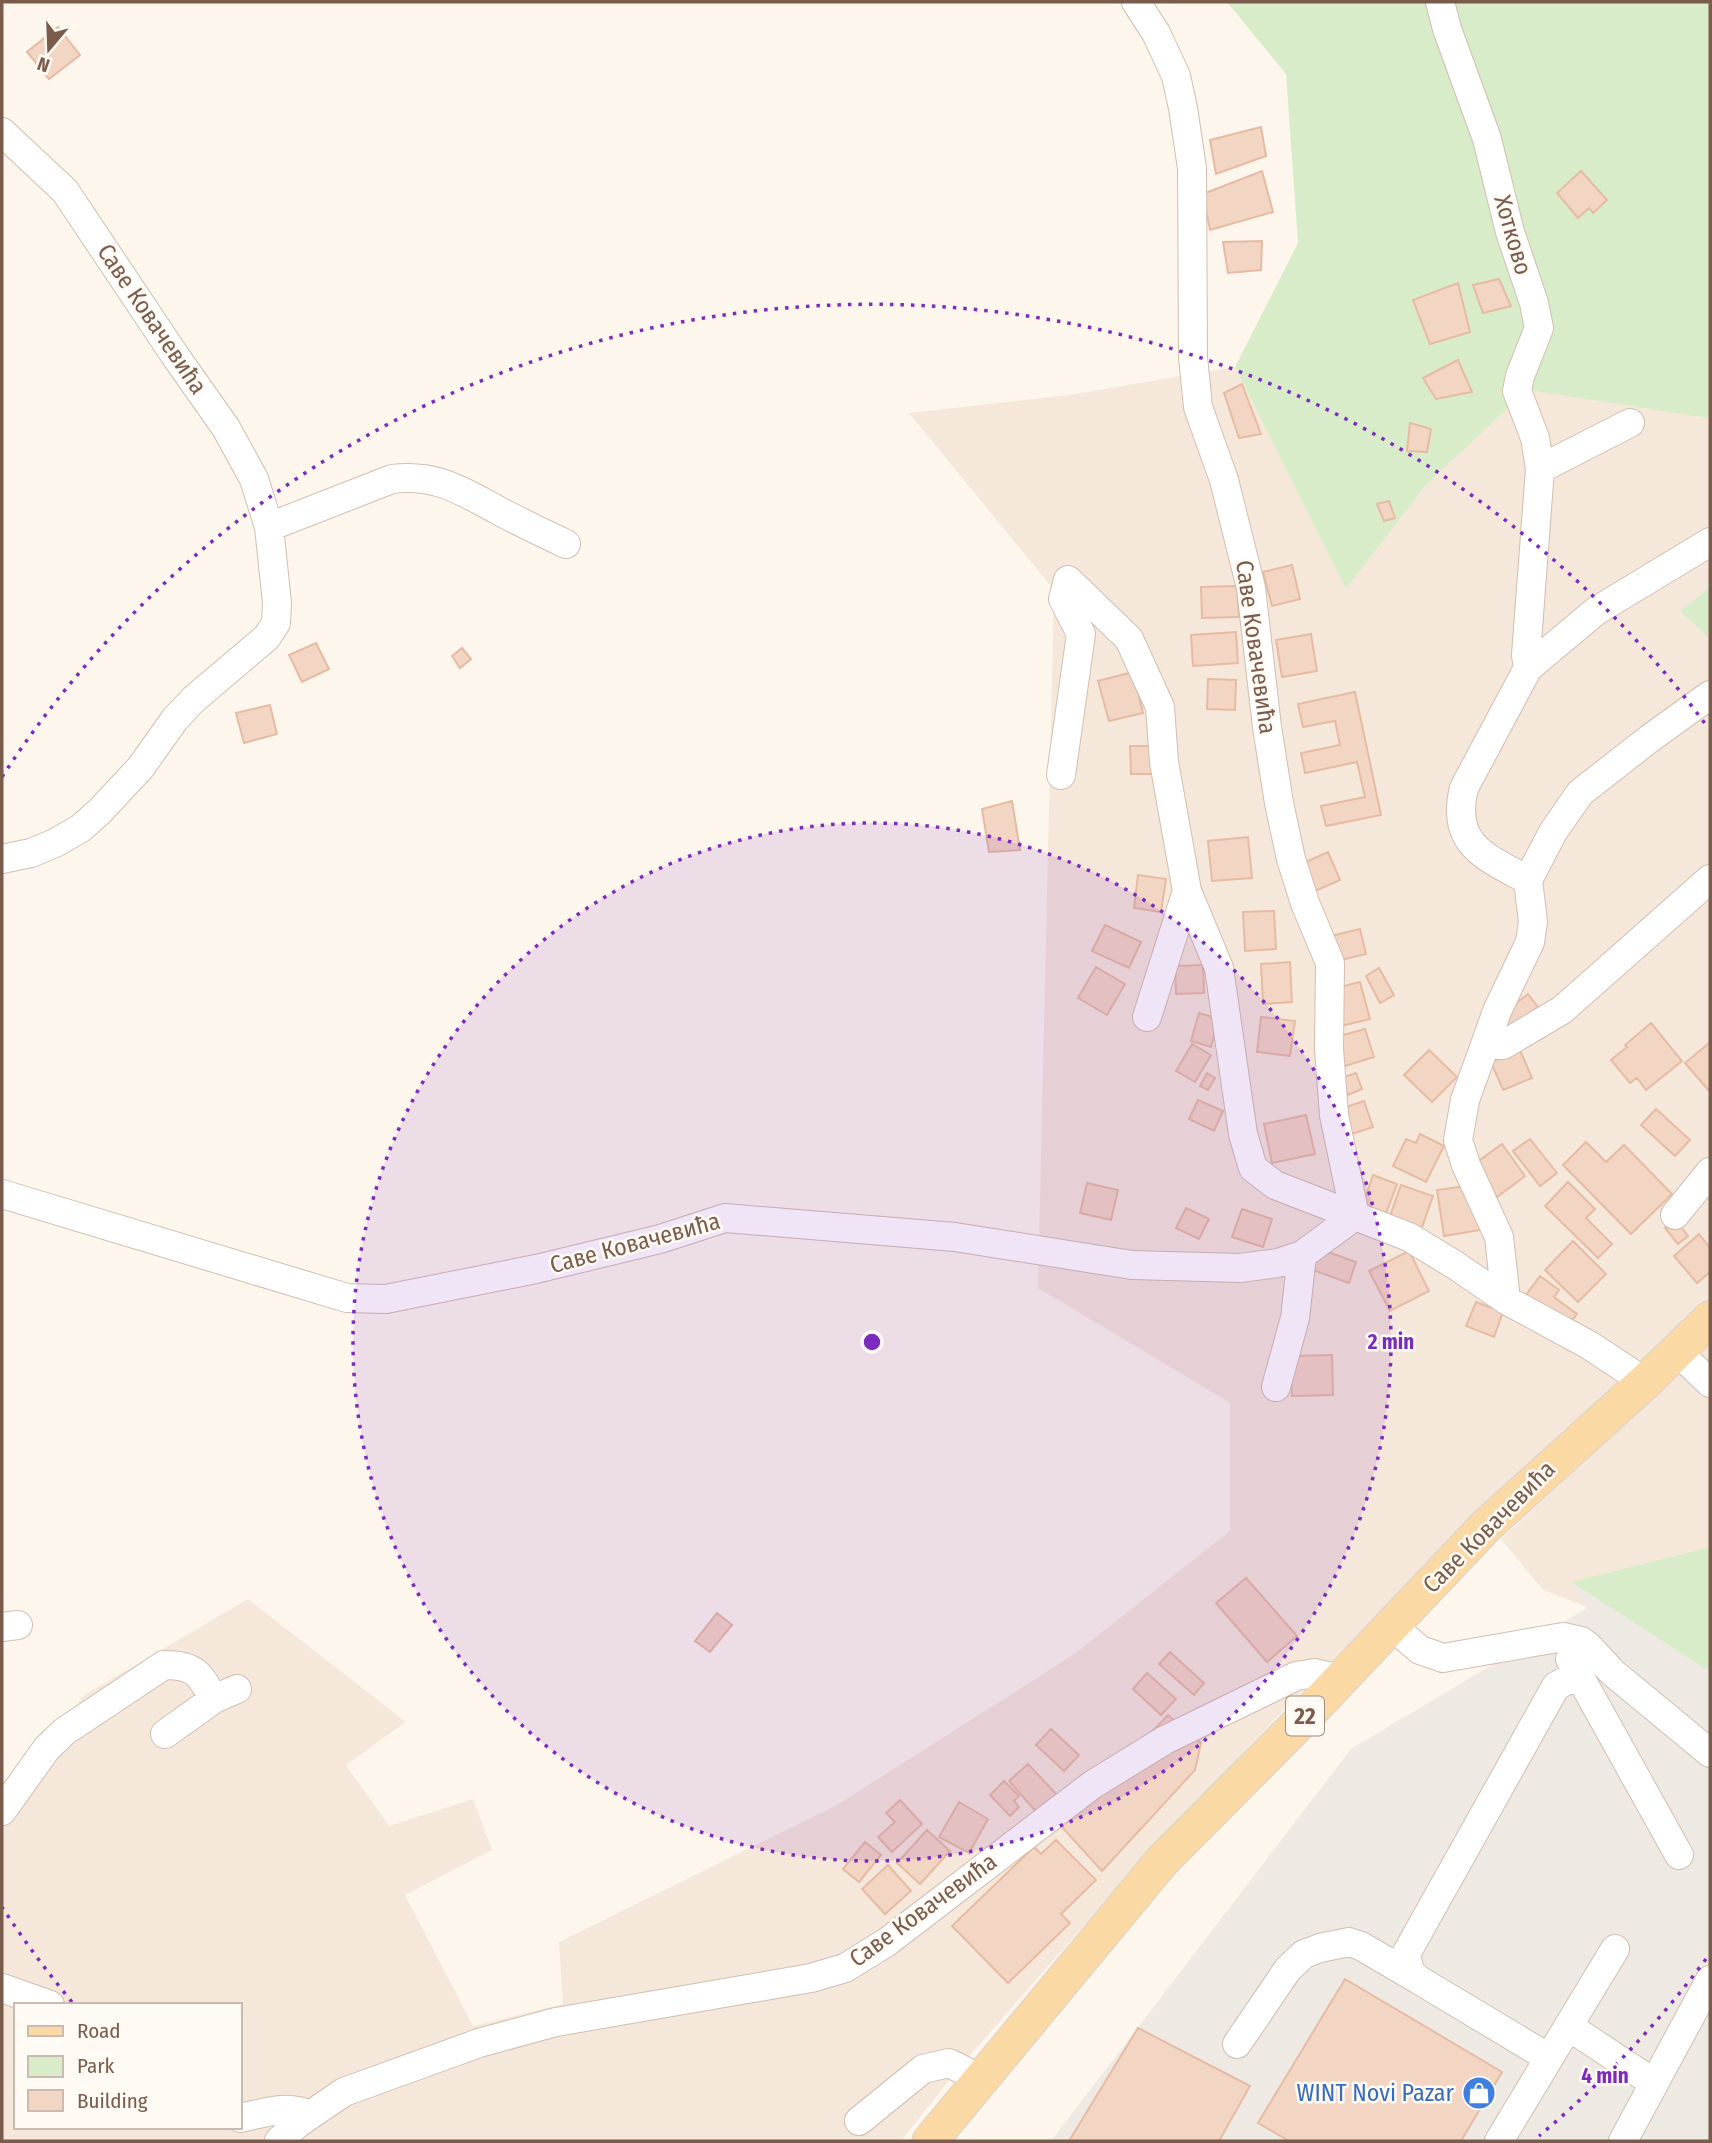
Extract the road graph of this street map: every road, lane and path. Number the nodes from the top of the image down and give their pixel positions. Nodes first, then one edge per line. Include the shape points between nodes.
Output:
1 (1136, 2) edge
2 (1440, 2) edge
3 (2, 132) edge
4 (1630, 423) dead end
5 (1540, 469) junction
6 (269, 527) junction
7 (1710, 542) edge
8 (566, 544) dead end
9 (1528, 668) junction
10 (1710, 695) edge
11 (1061, 775) dead end
12 (2, 859) edge
13 (1710, 879) edge
14 (1528, 880) junction
15 (1187, 891) junction
16 (1147, 1017) dead end
17 (1485, 1045) junction
18 (1710, 1172) edge
19 (2, 1194) edge
20 (1675, 1215) dead end
21 (1354, 1216) junction
22 (1301, 1255) junction
23 (1506, 1300) junction
24 (1710, 1319) edge
25 (1677, 1351) junction
26 (1645, 1382) junction
27 (1710, 1383) edge
28 (1276, 1387) dead end
29 (1392, 1626) junction
30 (1547, 1639) junction
31 (1578, 1674) junction
32 (1340, 1679) junction
33 (165, 1734) dead end
34 (1710, 1754) edge
35 (2, 1811) edge
36 (1679, 1855) dead end
37 (1615, 1950) dead end
38 (1419, 1980) junction
39 (1710, 1980) edge
40 (2, 1988) edge
41 (44, 2003) edge
42 (1568, 2026) junction
43 (1237, 2044) dead end
44 (1549, 2058) junction
45 (981, 2079) junction
46 (1654, 2083) junction
47 (310, 2115) junction
48 (242, 2118) edge
49 (859, 2121) dead end
50 (280, 2141) edge
51 (930, 2141) edge
52 (1499, 2141) edge
53 (1623, 2141) edge

1 - 21 street, Саве Ковачевића via 1171,66 1183,108 1192,168 1193,357 1198,407 1224,480 1251,589 1267,727 1291,859 1330,963 1334,1115
2 - 5 street, Хотково via 1487,139 1510,232 1534,303 1539,328 1517,391 1535,438
3 - 6 street, Саве Ковачевића via 65,191 226,428 254,479
4 - 5 street
5 - 9 street, Хотково
6 - 8 street via 392,479 412,476 458,487
6 - 12 street, Саве Ковачевића via 277,603 276,623 267,638 194,699 141,767 81,828 32,853
7 - 9 street via 1596,611
9 - 14 street via 1464,788 1459,807 1461,828 1484,856
10 - 14 street via 1580,793
11 - 15 street via 1081,634 1063,599 1068,580 1129,639 1160,707 1164,762
13 - 17 street via 1562,1010 1503,1045
14 - 17 street via 1533,922 1530,942
15 - 16 street
15 - 21 street via 1219,968 1252,1168 1275,1185
17 - 23 street via 1465,1100 1458,1140 1499,1237
18 - 20 street
19 - 22 street, Саве Ковачевића via 346,1298 386,1299 523,1272 660,1239 725,1218 955,1237 1132,1265 1240,1268 1278,1264
21 - 22 street, Саве Ковачевића
21 - 23 street via 1409,1237
22 - 28 street via 1295,1318
23 - 26 street
24 - 25 main road, Саве Ковачевића / 22
25 - 26 main road, Саве Ковачевића / 22
25 - 27 street
26 - 29 main road, Саве Ковачевића / 22 via 1486,1526
29 - 30 street via 1420,1650 1443,1658
29 - 32 main road, Саве Ковачевића / 22
30 - 31 street via 1570,1659
30 - 34 street via 1581,1641
31 - 36 street
31 - 38 street via 1556,1686 1410,1943 1406,1964
32 - 45 main road, Саве Ковачевића / 22 via 1162,1861
32 - 47 street, Саве Ковачевића via 1315,1673 1296,1676 1165,1740 1093,1785 887,1942 845,1968 811,1979 556,2022 479,2043 344,2092
33 - 35 street via 225,1694 193,1669 164,1664 65,1731 47,1748
37 - 42 street
38 - 43 street via 1349,1942 1320,1948 1304,1954 1288,1969
38 - 44 street
39 - 46 street
40 - 41 street
42 - 44 street
42 - 46 street
44 - 52 street
45 - 49 street via 949,2063 923,2069
45 - 51 main road, Саве Ковачевића / 22
46 - 53 street
47 - 48 street via 285,2109
47 - 50 street, Саве Ковачевића

